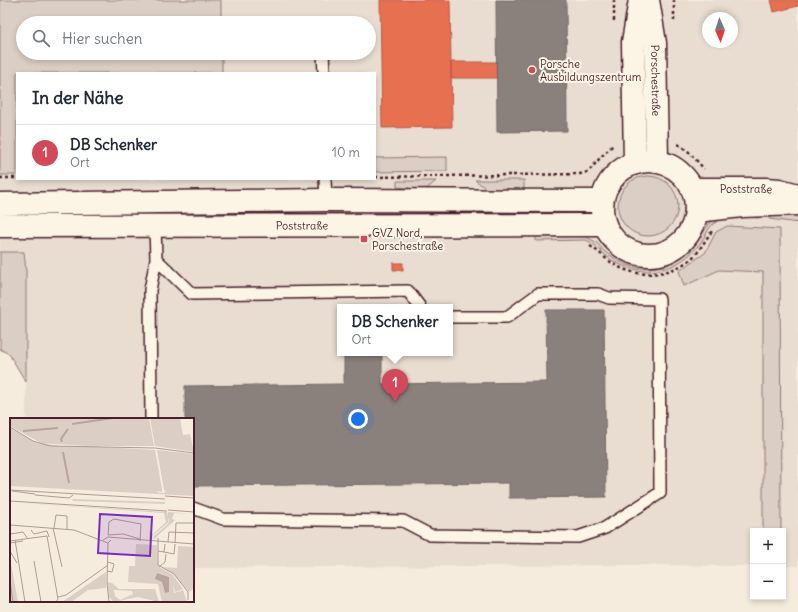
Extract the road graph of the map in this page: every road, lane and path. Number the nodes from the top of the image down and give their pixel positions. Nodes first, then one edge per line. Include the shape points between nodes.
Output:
1 (614, 0) edge
2 (640, 0) edge
3 (648, 0) edge
4 (614, 24) dead end
5 (323, 60) edge
6 (324, 72) edge
7 (614, 137) dead end
8 (657, 161) junction
9 (635, 163) junction
10 (376, 177) edge
11 (0, 178) edge
12 (16, 178) edge
13 (326, 189) edge
14 (693, 189) junction
15 (798, 195) edge
16 (602, 201) junction
17 (0, 204) edge
18 (798, 204) edge
19 (696, 211) junction
20 (605, 225) junction
21 (0, 226) edge
22 (155, 226) junction
23 (156, 259) junction
24 (418, 304) edge
25 (453, 317) edge
26 (152, 418) edge
27 (194, 508) edge

1 - 4 path
2 - 9 street, Porschestraße via 633,42
3 - 8 street, Porschestraße via 655,43
5 - 6 lane
7 - 10 path via 614,144 588,172 580,174
8 - 9 street
8 - 14 street via 673,167 684,176
9 - 16 street via 613,177
11 - 12 path
13 - 16 street
13 - 17 street
14 - 15 street, Poststraße via 766,189
14 - 19 street
16 - 20 street
18 - 19 street, Poststraße
19 - 20 street via 694,221 682,242 654,254 641,254 629,250 619,244
20 - 22 street, Poststraße
21 - 22 street, Poststraße
22 - 23 lane
23 - 24 lane via 192,294 408,291
23 - 26 lane via 150,290
25 - 27 lane via 507,317 538,294 598,294 609,298 659,299 660,493 605,528 578,537 430,535 403,521 223,519

